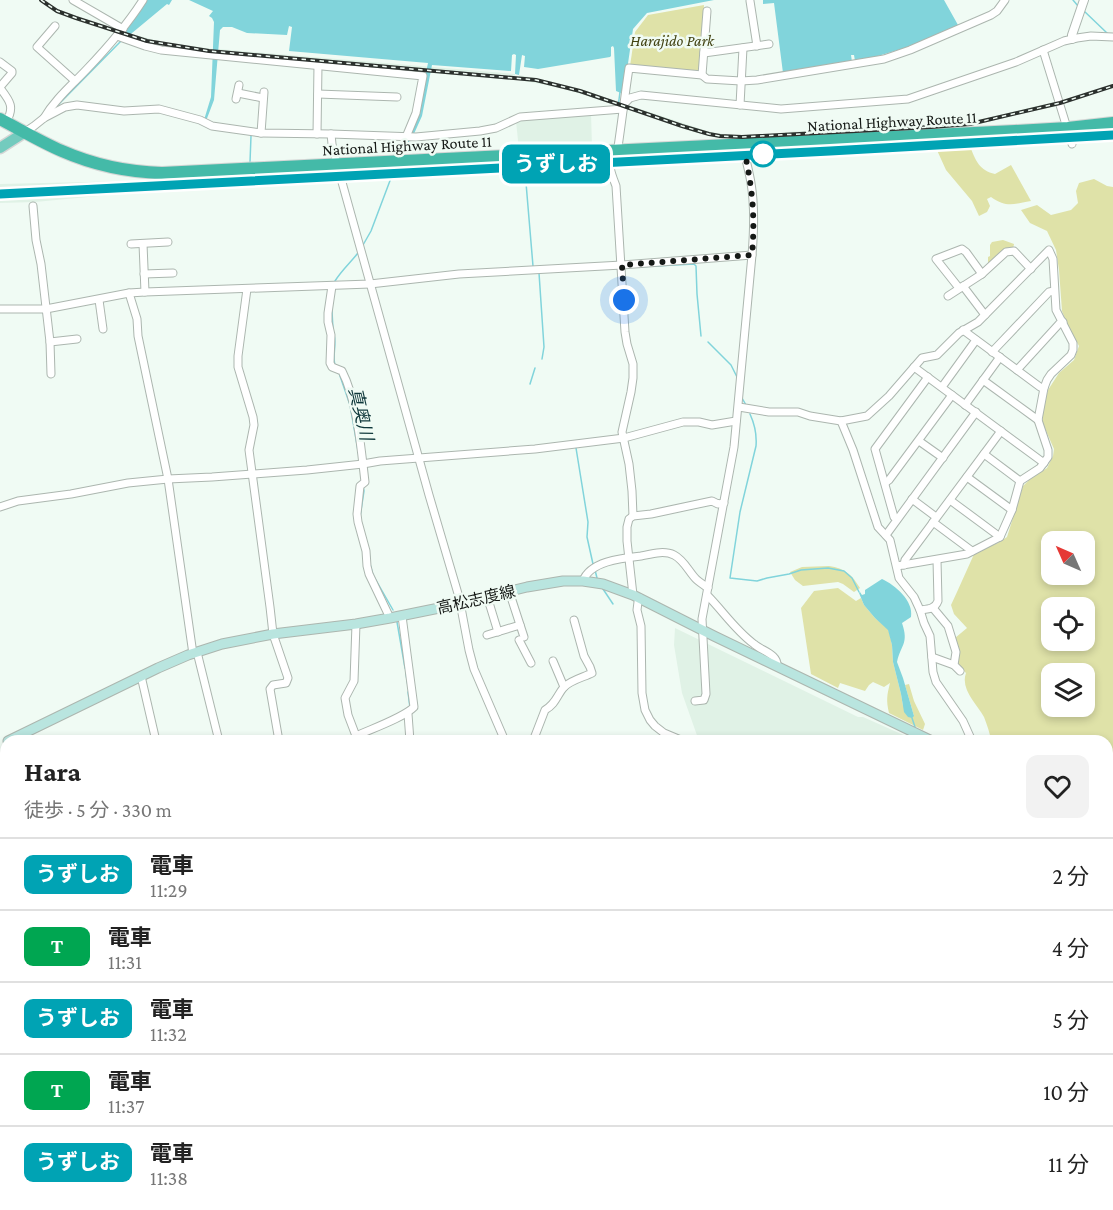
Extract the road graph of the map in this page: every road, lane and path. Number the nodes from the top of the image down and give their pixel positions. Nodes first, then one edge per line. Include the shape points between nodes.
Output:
1 (73, 0) edge
2 (143, 0) edge
3 (1005, 0) edge
4 (1084, 0) edge
5 (750, 1) edge
6 (707, 11) dead end
7 (55, 26) dead end
8 (123, 28) junction
9 (117, 36) junction
10 (1113, 37) edge
11 (1072, 39) junction
12 (769, 44) dead end
13 (757, 46) junction
14 (743, 48) junction
15 (1043, 50) junction
16 (704, 53) junction
17 (0, 62) edge
18 (318, 65) junction
19 (702, 75) junction
20 (75, 81) junction
21 (741, 81) junction
22 (0, 87) edge
23 (238, 92) dead end
24 (318, 93) junction
25 (397, 97) dead end
26 (624, 105) junction
27 (740, 105) junction
28 (44, 118) junction
29 (3, 121) edge
30 (1113, 123) edge
31 (1068, 128) junction
32 (25, 132) junction
33 (261, 133) junction
34 (318, 134) junction
35 (331, 134) junction
36 (406, 137) junction
37 (1072, 144) dead end
38 (743, 145) junction
39 (0, 148) edge
40 (617, 152) junction
41 (338, 165) junction
42 (33, 206) dead end
43 (168, 242) dead end
44 (142, 243) junction
45 (131, 244) dead end
46 (752, 255) junction
47 (622, 265) junction
48 (1031, 268) junction
49 (144, 273) junction
50 (173, 273) dead end
51 (982, 274) junction
52 (370, 284) junction
53 (332, 286) junction
54 (961, 287) junction
55 (248, 289) junction
56 (1054, 291) junction
57 (145, 292) junction
58 (129, 293) junction
59 (948, 296) dead end
60 (99, 300) junction
61 (0, 309) edge
62 (46, 309) junction
63 (985, 315) junction
64 (1063, 322) junction
65 (103, 328) dead end
66 (963, 330) junction
67 (77, 339) dead end
68 (976, 340) junction
69 (51, 342) junction
70 (992, 352) junction
71 (1000, 357) junction
72 (914, 367) junction
73 (1017, 370) junction
74 (51, 374) dead end
75 (928, 377) junction
76 (983, 381) junction
77 (942, 387) junction
78 (1044, 388) junction
79 (952, 395) junction
80 (965, 405) junction
81 (739, 407) junction
82 (976, 412) junction
83 (1038, 420) junction
84 (736, 421) junction
85 (841, 421) junction
86 (1001, 431) junction
87 (624, 438) junction
88 (919, 441) junction
89 (984, 454) junction
90 (418, 457) junction
91 (943, 458) junction
92 (1044, 463) junction
93 (363, 464) junction
94 (251, 473) junction
95 (967, 477) junction
96 (168, 479) junction
97 (1020, 481) junction
98 (885, 483) junction
99 (912, 499) junction
100 (950, 500) junction
101 (724, 503) junction
102 (0, 507) edge
103 (1012, 510) junction
104 (633, 516) junction
105 (897, 519) junction
106 (935, 519) junction
107 (886, 535) junction
108 (1000, 537) junction
109 (972, 551) junction
110 (628, 558) junction
111 (937, 560) junction
112 (901, 565) junction
113 (583, 581) junction
114 (509, 591) junction
115 (707, 591) junction
116 (486, 596) junction
117 (637, 597) junction
118 (460, 603) junction
119 (933, 608) junction
120 (921, 610) junction
121 (402, 616) junction
122 (390, 618) junction
123 (573, 620) dead end
124 (356, 624) junction
125 (520, 625) junction
126 (702, 630) junction
127 (498, 632) junction
128 (273, 634) junction
129 (487, 635) dead end
130 (195, 653) junction
131 (932, 657) junction
132 (553, 661) dead end
133 (531, 663) dead end
134 (954, 665) junction
135 (777, 666) junction
136 (960, 671) dead end
137 (141, 676) junction
138 (564, 687) junction
139 (695, 701) dead end
140 (408, 714) junction
141 (21, 735) edge
142 (155, 735) edge
143 (217, 735) edge
144 (278, 735) edge
145 (356, 735) edge
146 (358, 735) edge
147 (410, 735) edge
148 (502, 735) edge
149 (535, 735) edge
150 (669, 735) edge
151 (920, 735) edge
152 (969, 735) edge

1 - 8 street
2 - 8 street
3 - 21 street via 992,15 884,59
4 - 11 street
5 - 13 street
6 - 16 street
7 - 20 street via 37,47
8 - 9 street
9 - 18 street via 161,50
9 - 20 street
10 - 11 street
11 - 15 street
12 - 13 street
13 - 14 street
14 - 16 street
14 - 21 street
15 - 27 street via 908,99 781,109
15 - 31 street
16 - 19 street
17 - 22 street via 12,73
18 - 24 street
18 - 36 street via 423,76 416,113
19 - 21 street via 707,79
19 - 26 street via 629,68
20 - 28 street
21 - 27 street
22 - 29 street via 12,111
23 - 33 street via 264,95
24 - 25 street
24 - 34 street
26 - 27 street via 641,95
26 - 36 street via 520,117 480,131
26 - 40 street
28 - 32 street
28 - 33 street via 77,105 124,111 159,109 212,126
29 - 32 highway, National Highway Route 11
30 - 31 highway, National Highway Route 11
31 - 37 street
31 - 38 highway, National Highway Route 11
32 - 39 main road
32 - 41 highway, National Highway Route 11 via 77,157 147,172
33 - 34 street
34 - 35 street
35 - 36 street
35 - 41 street
38 - 40 highway, National Highway Route 11
38 - 46 street via 753,204
40 - 41 highway, National Highway Route 11
40 - 47 street via 611,156 610,168 616,186
41 - 52 street
42 - 62 street
43 - 44 street
44 - 45 street
44 - 49 street
46 - 47 street
46 - 81 street
47 - 52 street via 459,274
47 - 87 street via 625,332 633,364
48 - 51 street via 1014,251 1006,252
48 - 56 street via 1049,250
48 - 63 street
49 - 50 street
49 - 57 street
51 - 54 street
51 - 54 street via 962,249 936,259
52 - 53 street
52 - 90 street
53 - 55 street
53 - 93 street via 328,312 330,363 345,376
54 - 59 street
54 - 63 street
55 - 57 street
55 - 94 street via 238,367 254,425 249,450
56 - 64 street via 1056,310
56 - 70 street
57 - 58 street
58 - 60 street
58 - 96 street
60 - 62 street
60 - 65 street
61 - 62 street
62 - 69 street
63 - 66 street
64 - 73 street
64 - 78 street via 1073,351 1051,374
66 - 68 street
66 - 72 street via 940,353 922,358
67 - 69 street
68 - 70 street
68 - 77 street
69 - 74 street
70 - 71 street
71 - 73 street
71 - 76 street
72 - 75 street
72 - 85 street via 867,416
73 - 78 street
75 - 77 street
75 - 98 street via 875,449
76 - 80 street
76 - 83 street
77 - 79 street
78 - 83 street
79 - 80 street
79 - 88 street
80 - 82 street
81 - 84 street
81 - 85 street via 798,412
82 - 86 street
82 - 91 street
83 - 92 street via 1048,450
84 - 87 street via 712,425 683,422
84 - 101 street
85 - 107 street via 878,527
86 - 89 street
86 - 92 street
87 - 90 street
87 - 104 street
88 - 91 street
88 - 98 street
89 - 95 street
89 - 97 street
90 - 93 street
90 - 118 street
91 - 99 street
92 - 97 street
93 - 94 street
93 - 122 street via 365,482 360,486 358,522 369,574
94 - 96 street
94 - 128 street
95 - 100 street
95 - 103 street
96 - 102 street via 118,484
96 - 130 street
97 - 103 street
98 - 105 street
99 - 105 street
99 - 106 street
100 - 106 street
100 - 108 street
101 - 104 street via 712,501
101 - 115 street
103 - 108 street
104 - 110 street via 627,522
105 - 107 street
106 - 109 street
106 - 112 street
107 - 112 street
108 - 109 street
109 - 111 street
110 - 113 street via 592,569
110 - 115 street via 675,555
110 - 117 street
111 - 112 street
111 - 119 street via 938,601
112 - 120 street via 899,578
113 - 114 main road, 高松志度線 via 553,581
113 - 117 main road, 高松志度線
114 - 116 main road, 高松志度線
114 - 125 street
115 - 126 street
115 - 135 street via 744,636 776,658
116 - 118 main road, 高松志度線
116 - 127 street
117 - 126 main road, 高松志度線
117 - 150 street via 645,710 655,726
118 - 121 main road, 高松志度線
118 - 148 street via 474,669
119 - 120 street
119 - 134 street via 948,626 956,652
120 - 131 street
121 - 122 main road, 高松志度線
121 - 140 street via 414,707
122 - 124 main road, 高松志度線
123 - 138 street via 592,673
124 - 128 main road, 高松志度線
124 - 145 street via 354,681 345,698
125 - 127 street
125 - 133 street
126 - 135 main road, 高松志度線
126 - 139 street via 706,694 704,700
127 - 129 street
128 - 130 main road, 高松志度線
128 - 144 street via 288,678 286,683 270,689
130 - 137 main road, 高松志度線
130 - 143 street
131 - 134 street
131 - 152 street via 936,682
132 - 138 street
134 - 136 street
135 - 151 main road, 高松志度線
137 - 141 main road, 高松志度線
137 - 142 street
138 - 149 street via 556,702 545,710
140 - 146 street
140 - 147 street

